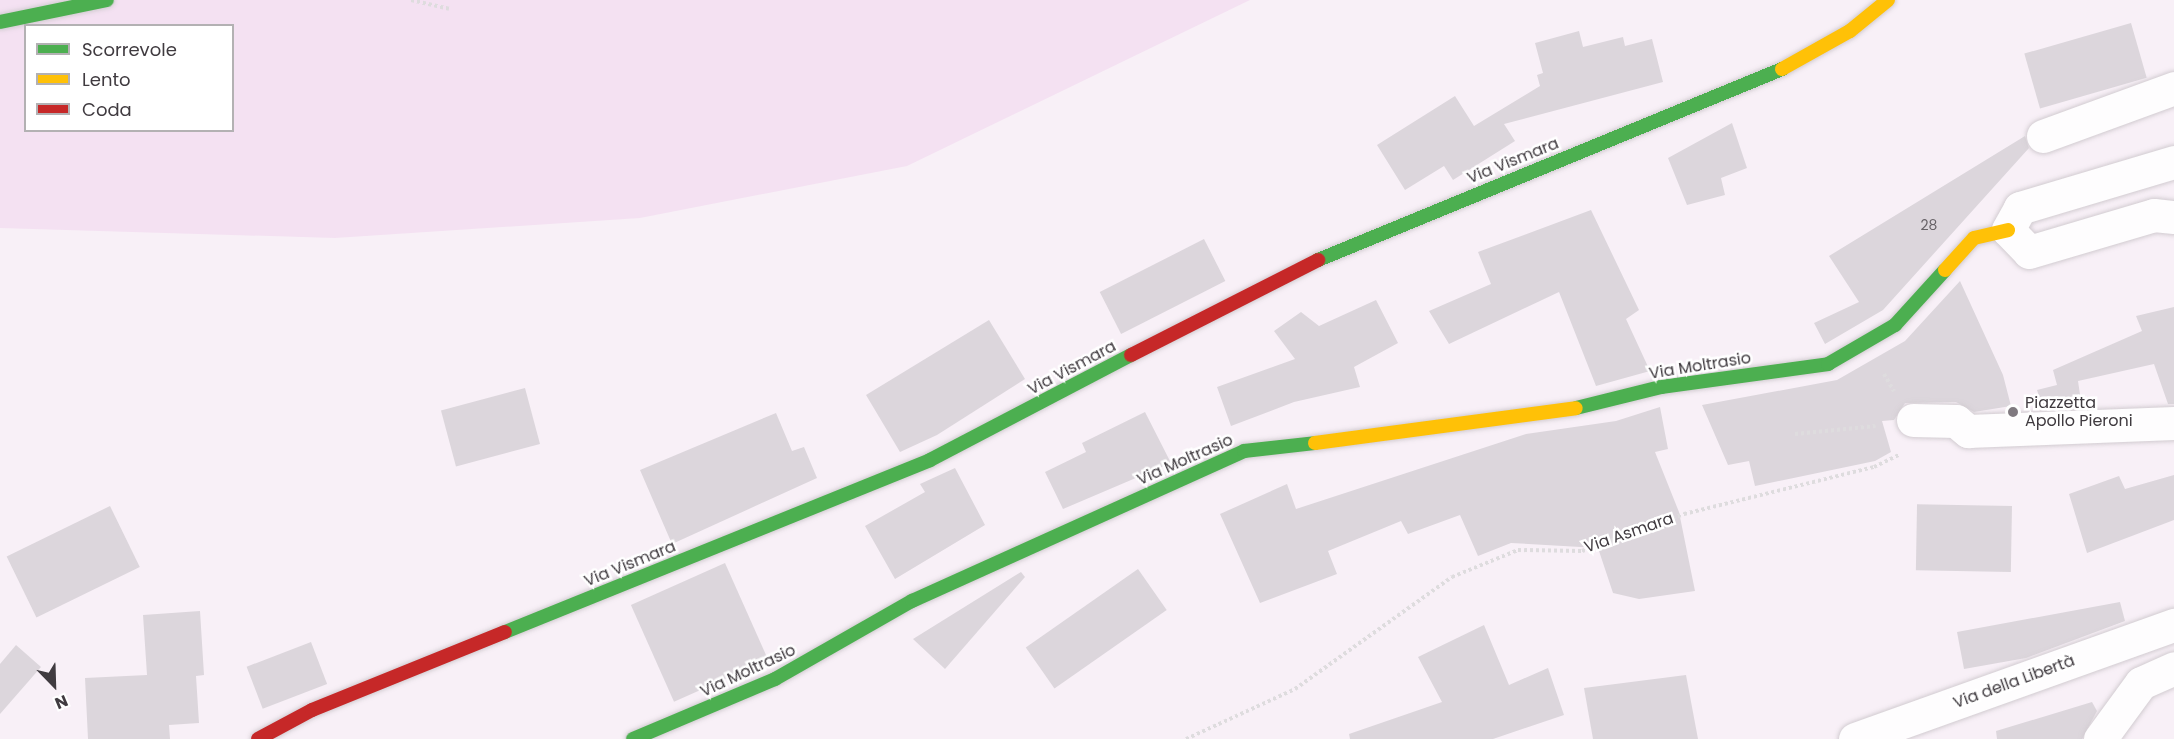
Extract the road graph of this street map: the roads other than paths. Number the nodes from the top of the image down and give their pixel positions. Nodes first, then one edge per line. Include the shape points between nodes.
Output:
1 (107, 0) edge
2 (1888, 0) edge
3 (0, 22) edge
4 (2174, 88) edge
5 (2043, 136) dead end
6 (2174, 162) edge
7 (2174, 217) edge
8 (2008, 230) junction
9 (2174, 423) edge
10 (1912, 435) road end
11 (2174, 625) edge
12 (2174, 668) edge
13 (258, 739) edge
14 (633, 739) edge
15 (1855, 739) edge
16 (2100, 739) edge

1 - 3 street
2 - 13 street, Via Vismara via 1850,31 1770,76 1299,268 930,460 312,710
4 - 5 street
6 - 8 street via 2020,208
7 - 8 street via 2154,215 2029,252
8 - 14 street, Via Moltrasio via 1974,238 1903,317 1867,345 1828,364 1661,387 1613,402 1245,451 912,601 775,679
9 - 10 street via 2034,432 1968,431 1956,421
11 - 15 street, Via della Libertà
12 - 16 street via 2141,683

